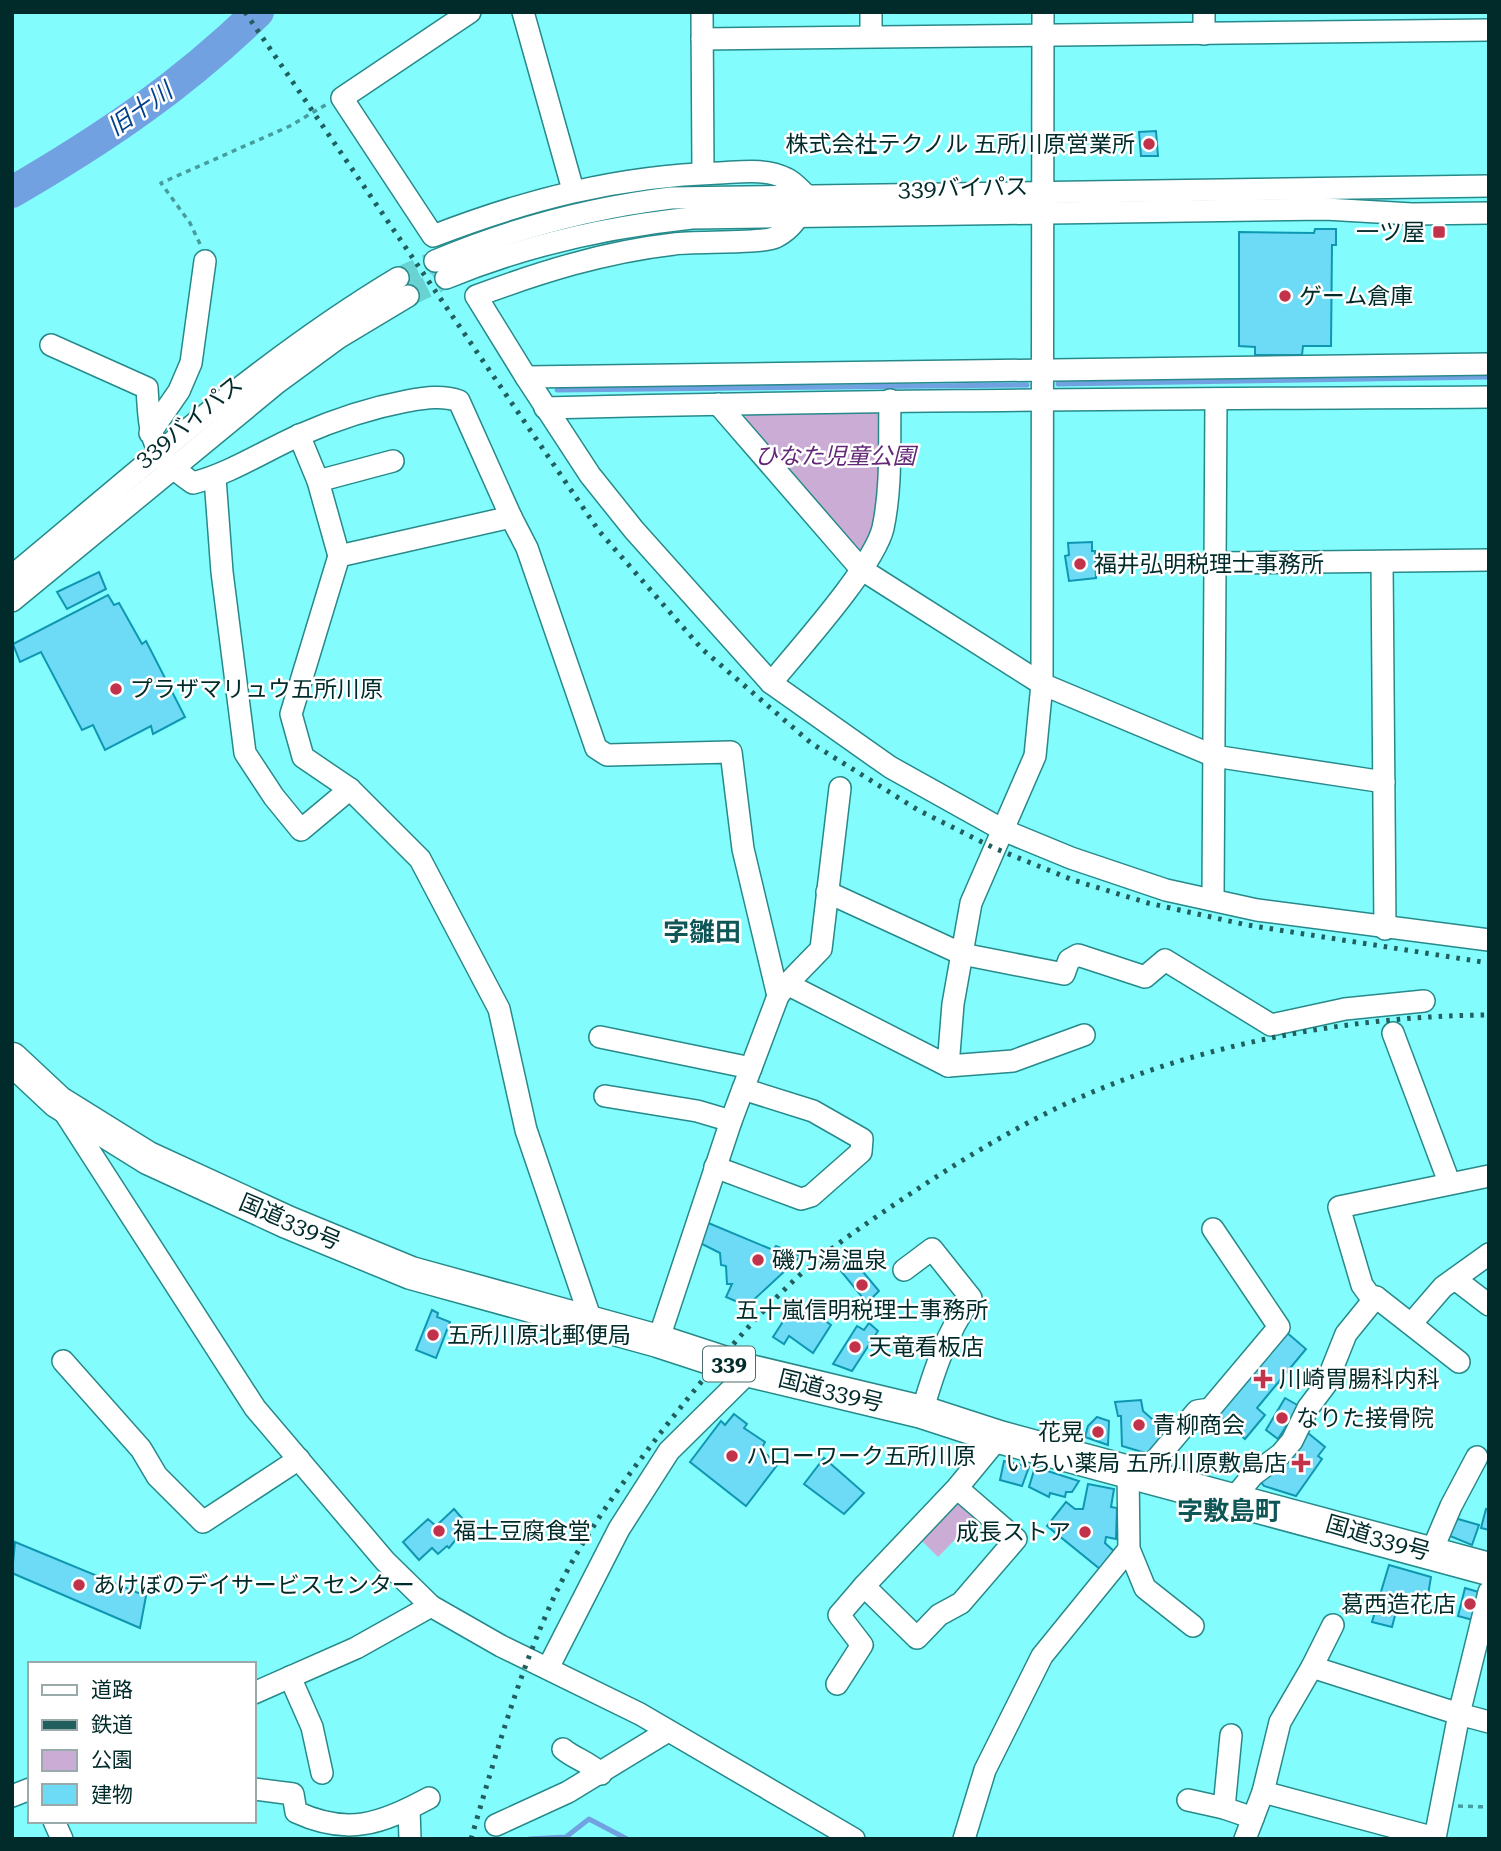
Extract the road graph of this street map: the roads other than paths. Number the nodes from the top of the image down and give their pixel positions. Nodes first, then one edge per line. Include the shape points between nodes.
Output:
1 (470, 12) edge
2 (523, 12) edge
3 (702, 12) edge
4 (871, 12) edge
5 (1367, 22) edge
6 (1044, 23) edge
7 (1204, 23) edge
8 (1489, 30) edge
9 (871, 36) junction
10 (702, 39) junction
11 (703, 173) junction
12 (1489, 186) edge
13 (573, 190) junction
14 (1043, 202) junction
15 (804, 206) junction
16 (1489, 213) edge
17 (205, 261) road end
18 (440, 270) tunnel mouth
19 (403, 287) tunnel mouth
20 (51, 345) dead end
21 (1489, 364) edge
22 (1043, 371) junction
23 (526, 377) junction
24 (1489, 397) edge
25 (1216, 399) junction
26 (890, 400) junction
27 (1042, 402) junction
28 (718, 404) junction
29 (545, 408) junction
30 (150, 433) junction
31 (299, 435) junction
32 (167, 461) junction
33 (393, 461) dead end
34 (215, 478) junction
35 (318, 481) junction
36 (510, 517) junction
37 (339, 556) junction
38 (1489, 560) edge
39 (1382, 562) junction
40 (1216, 563) junction
41 (861, 569) junction
42 (12, 576) edge
43 (12, 601) edge
44 (771, 683) junction
45 (1042, 684) junction
46 (1214, 756) junction
47 (1384, 782) junction
48 (840, 788) dead end
49 (350, 789) junction
50 (1003, 830) junction
51 (827, 891) junction
52 (1213, 899) junction
53 (1385, 929) junction
54 (1489, 940) edge
55 (962, 954) junction
56 (782, 990) junction
57 (1424, 1001) dead end
58 (1394, 1033) dead end
59 (1084, 1035) dead end
60 (600, 1037) dead end
61 (12, 1059) edge
62 (948, 1066) junction
63 (751, 1068) junction
64 (743, 1089) junction
65 (605, 1096) dead end
66 (58, 1102) junction
67 (730, 1121) junction
68 (715, 1167) junction
69 (1489, 1176) edge
70 (1450, 1182) junction
71 (1213, 1229) dead end
72 (1489, 1254) edge
73 (904, 1270) dead end
74 (1455, 1279) junction
75 (1376, 1297) junction
76 (1489, 1305) edge
77 (592, 1323) junction
78 (1411, 1324) junction
79 (658, 1341) junction
80 (63, 1361) dead end
81 (1460, 1362) dead end
82 (750, 1371) junction
83 (922, 1412) junction
84 (999, 1437) junction
85 (1477, 1457) dead end
86 (299, 1459) junction
87 (1135, 1472) junction
88 (957, 1488) junction
89 (1234, 1498) junction
90 (1129, 1549) junction
91 (1431, 1553) junction
92 (1489, 1569) edge
93 (864, 1586) junction
94 (1489, 1592) edge
95 (431, 1606) junction
96 (1334, 1625) dead end
97 (1193, 1626) dead end
98 (1312, 1667) junction
99 (548, 1668) junction
100 (289, 1677) junction
101 (837, 1684) dead end
102 (256, 1692) edge
103 (1459, 1714) junction
104 (1489, 1722) edge
105 (668, 1731) junction
106 (1231, 1735) dead end
107 (563, 1749) dead end
108 (322, 1773) dead end
109 (601, 1774) junction
110 (256, 1789) edge
111 (1263, 1792) junction
112 (429, 1798) dead end
113 (1188, 1800) dead end
114 (1224, 1808) junction
115 (408, 1809) junction
116 (1253, 1818) junction
117 (55, 1823) edge
118 (496, 1825) dead end
119 (827, 1833) edge
120 (62, 1839) edge
121 (410, 1839) edge
122 (854, 1839) edge
123 (964, 1839) edge
124 (1245, 1839) edge

1 - 13 street via 342,98 433,236
2 - 13 street
3 - 10 street
4 - 9 street
5 - 7 street
5 - 8 street
6 - 7 street
6 - 9 street
6 - 14 street
9 - 10 street
10 - 11 street
11 - 13 street
11 - 15 street via 763,171 789,179
12 - 14 street
14 - 15 street
14 - 16 street, 339バイパス
14 - 22 street
15 - 18 street via 671,198 600,208 503,235
15 - 23 street via 774,238 676,243 616,252 547,269 476,296
17 - 30 street via 191,363 179,391
19 - 32 street, 339バイパス
20 - 30 street via 147,388
21 - 22 street
22 - 23 street
22 - 27 street
23 - 29 street
24 - 25 street
25 - 27 street
25 - 40 street
26 - 27 street
26 - 28 street
26 - 41 street via 882,530
27 - 45 street
28 - 29 street
28 - 41 street
29 - 44 street via 634,530
30 - 32 street
31 - 34 street
31 - 35 street
31 - 36 street via 387,405 447,397 459,401
32 - 34 street via 193,483
32 - 42 street
32 - 43 street, 339バイパス
33 - 35 street
34 - 49 street via 245,754 301,830
35 - 37 street
36 - 37 street
36 - 56 street via 527,548 596,748 607,755 731,752 743,849
37 - 49 street via 291,715 303,757
38 - 39 street
39 - 40 street
39 - 47 street
40 - 46 street
41 - 44 street
41 - 45 street
44 - 50 street via 890,767
45 - 46 street
45 - 50 street via 1035,755
46 - 47 street
46 - 52 street
47 - 53 street
48 - 51 street
49 - 77 street via 420,859 499,1009 526,1130
50 - 52 street via 1166,890
50 - 55 street via 971,903
51 - 55 street
51 - 56 street via 821,949
52 - 53 street
53 - 54 street
55 - 57 street via 1064,974 1069,960 1078,956 1145,976 1165,960 1271,1025 1345,1009
55 - 62 street
56 - 62 street
56 - 63 street
58 - 70 street
59 - 62 street via 1013,1061
60 - 63 street
61 - 66 highway, 国道339号 / 339
63 - 64 street
64 - 67 street
64 - 68 street via 813,1111 862,1139 861,1152 811,1196 801,1199
65 - 67 street
66 - 77 highway, 国道339号 / 339 via 148,1158 411,1273
66 - 86 street via 255,1408
67 - 68 street
68 - 79 street
69 - 70 street
70 - 75 street via 1339,1207 1362,1285
71 - 87 street via 1279,1327 1210,1409 1198,1411
72 - 74 street
73 - 83 street via 932,1249 971,1298 939,1354
74 - 76 street
74 - 78 street
75 - 78 street
75 - 89 street via 1346,1334 1326,1384 1307,1408 1292,1441
77 - 79 highway, 国道339号 / 339
78 - 81 street
79 - 82 highway, 国道339号 / 339
80 - 86 street via 141,1449 157,1476 203,1522
82 - 83 highway, 国道339号 / 339
82 - 99 street via 669,1451 619,1529
83 - 84 highway, 国道339号 / 339
84 - 87 highway, 国道339号 / 339
84 - 88 street
85 - 91 street
86 - 95 street via 385,1561
87 - 89 highway, 国道339号 / 339
87 - 90 street
88 - 93 street
88 - 93 street via 1016,1539 961,1603 939,1615 917,1637
89 - 91 highway, 国道339号 / 339
90 - 97 street via 1145,1588
90 - 123 street via 1042,1656 985,1769
91 - 92 highway, 国道339号 / 339
93 - 101 street via 839,1615 862,1645
94 - 103 street
95 - 99 street
95 - 100 street via 356,1648
96 - 98 street
98 - 103 street
98 - 111 street via 1280,1722
99 - 105 street
100 - 102 street
100 - 108 street via 312,1727
103 - 104 street
103 - 111 street via 1435,1838
105 - 109 street
105 - 119 street
106 - 114 street
107 - 109 street via 590,1762
109 - 118 street
110 - 115 street via 293,1794 296,1812 345,1828
111 - 116 street
112 - 115 street
113 - 114 street
114 - 116 street
115 - 121 street
116 - 124 street
117 - 120 street
119 - 122 street

